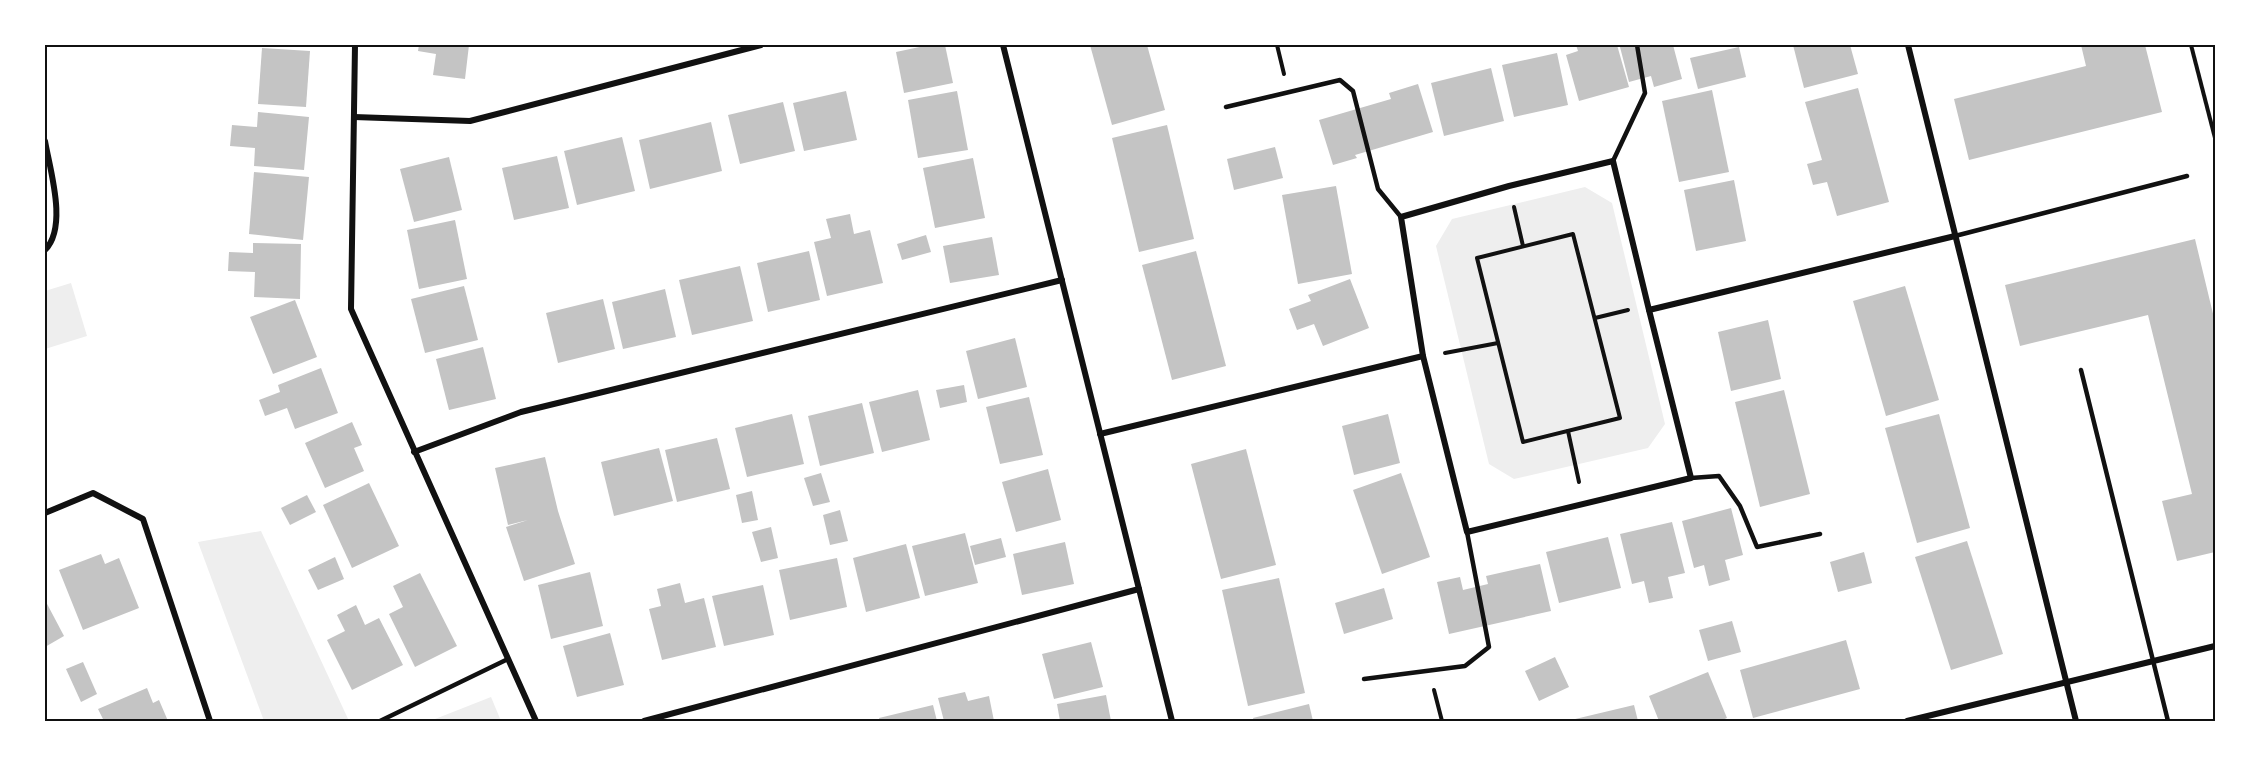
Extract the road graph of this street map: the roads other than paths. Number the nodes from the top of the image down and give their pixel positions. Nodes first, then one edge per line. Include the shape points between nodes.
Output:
1 (355, 45) edge
2 (761, 45) edge
3 (1003, 45) edge
4 (1637, 45) edge
5 (1908, 45) edge
6 (1226, 107) dead end
7 (354, 117) junction
8 (45, 141) edge
9 (1613, 161) junction
10 (2187, 176) dead end
11 (1401, 217) junction
12 (1955, 236) junction
13 (45, 250) edge
14 (1062, 280) junction
15 (1649, 310) junction
16 (1423, 356) junction
17 (2081, 370) dead end
18 (1100, 434) junction
19 (414, 452) junction
20 (1691, 477) junction
21 (45, 513) edge
22 (1467, 532) junction
23 (1820, 534) dead end
24 (1139, 589) junction
25 (2215, 646) edge
26 (507, 659) junction
27 (2155, 661) junction
28 (1364, 679) dead end
29 (2066, 682) junction
30 (210, 721) edge
31 (380, 721) edge
32 (536, 721) edge
33 (644, 721) edge
34 (1172, 721) edge
35 (1907, 721) edge
36 (2076, 721) edge
37 (2168, 721) edge

1 - 7 street
2 - 7 street via 470,121
3 - 14 street
4 - 9 lane via 1645,93
5 - 12 street
6 - 11 lane via 1340,80 1353,91 1378,189
7 - 19 street via 351,309
8 - 13 street via 58,211 51,244
9 - 11 street
9 - 15 street
10 - 12 lane
11 - 16 street
12 - 15 street
12 - 29 street
14 - 18 street
14 - 19 street via 521,412
15 - 20 street
16 - 18 street
16 - 22 street
17 - 27 lane
18 - 24 street
19 - 26 street
20 - 22 street
20 - 23 lane via 1719,476 1740,506 1757,547
21 - 30 street via 93,493 143,519
22 - 28 lane via 1489,647 1465,666
24 - 33 street
24 - 34 street
25 - 27 street
26 - 31 lane
26 - 32 street
27 - 29 street
27 - 37 lane
29 - 35 street
29 - 36 street

